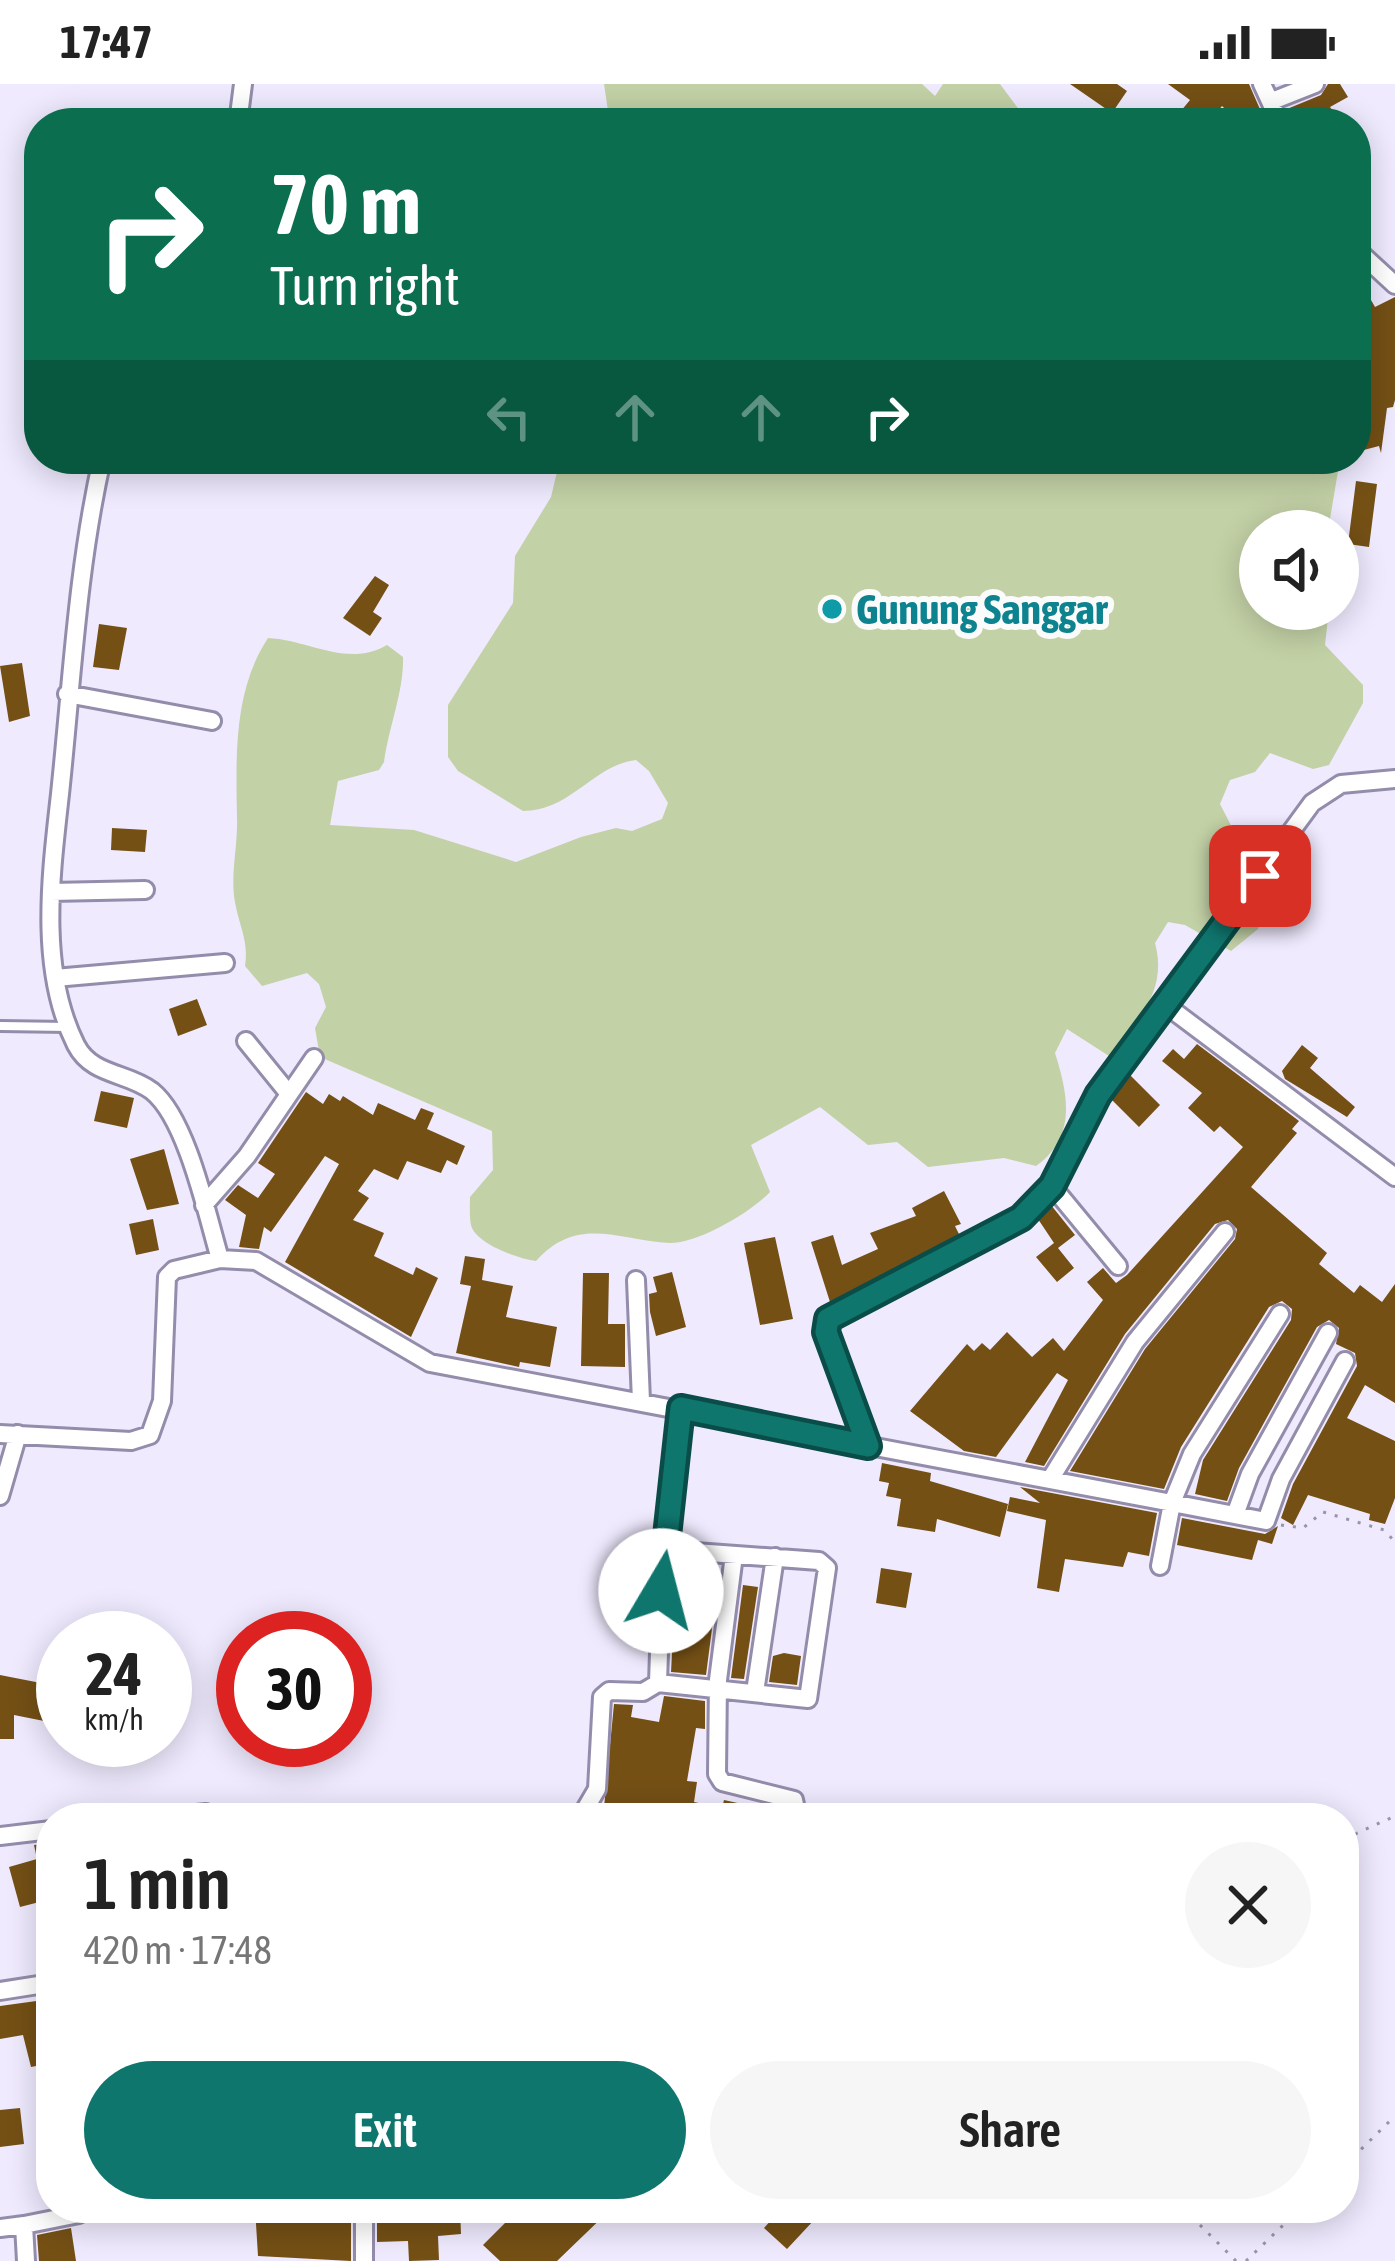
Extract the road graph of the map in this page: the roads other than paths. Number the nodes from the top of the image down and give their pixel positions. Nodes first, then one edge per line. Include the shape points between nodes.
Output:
1 (1262, 84) edge
2 (1315, 84) edge
3 (1273, 101) junction
4 (1275, 108) edge
5 (1371, 263) edge
6 (1395, 285) edge
7 (99, 474) edge
8 (67, 694) junction
9 (212, 722) dead end
10 (1395, 779) edge
11 (145, 890) dead end
12 (51, 892) junction
13 (225, 963) dead end
14 (55, 978) junction
15 (1163, 1004) junction
16 (0, 1026) edge
17 (69, 1027) junction
18 (246, 1041) dead end
19 (314, 1058) dead end
20 (290, 1094) junction
21 (1395, 1177) edge
22 (1052, 1186) junction
23 (204, 1205) junction
24 (1225, 1232) dead end
25 (220, 1258) junction
26 (1118, 1266) dead end
27 (636, 1280) dead end
28 (1280, 1314) dead end
29 (1328, 1333) dead end
30 (1345, 1361) dead end
31 (641, 1402) junction
32 (681, 1408) junction
33 (9, 1434) edge
34 (868, 1446) junction
35 (1051, 1478) junction
36 (0, 1496) edge
37 (1172, 1503) junction
38 (1235, 1516) junction
39 (668, 1550) junction
40 (734, 1556) junction
41 (775, 1557) junction
42 (1160, 1566) dead end
43 (658, 1683) junction
44 (722, 1688) junction
45 (755, 1693) junction
46 (591, 1803) edge
47 (794, 1803) edge
48 (36, 1832) edge
49 (0, 1836) edge
50 (36, 1985) edge
51 (0, 1991) edge
52 (36, 2223) edge
53 (364, 2223) edge
54 (24, 2225) junction
55 (0, 2228) edge
56 (26, 2261) edge
57 (364, 2261) edge

1 - 3 street
2 - 3 street
3 - 4 street
5 - 6 street
7 - 8 street
8 - 9 street
8 - 12 street
10 - 15 street via 1321,793
11 - 12 street
12 - 14 street
13 - 14 street
14 - 17 street
15 - 21 street
15 - 22 street via 1098,1095
16 - 17 lane
17 - 23 street via 93,1065 158,1096
18 - 20 street
19 - 20 street
20 - 23 street
22 - 26 street
22 - 34 street via 1021,1218 828,1319
23 - 25 street
24 - 35 street via 1135,1342
25 - 31 street via 276,1270 430,1363
25 - 33 street via 174,1270 164,1282 163,1401 150,1435 131,1441
27 - 31 street
28 - 37 street via 1192,1454
29 - 38 street
30 - 38 street via 1266,1521
31 - 32 street
32 - 34 street
32 - 39 street
33 - 36 street
34 - 35 street
35 - 37 street
37 - 38 street
37 - 42 street
39 - 40 street
39 - 43 street
40 - 41 street
40 - 44 street
41 - 45 street
41 - 45 street via 826,1564 812,1693 805,1700
43 - 44 street
43 - 46 street via 602,1697
44 - 45 street
44 - 47 street via 718,1777
48 - 49 street
50 - 51 street
52 - 54 street
53 - 57 street
54 - 55 street
54 - 56 street

